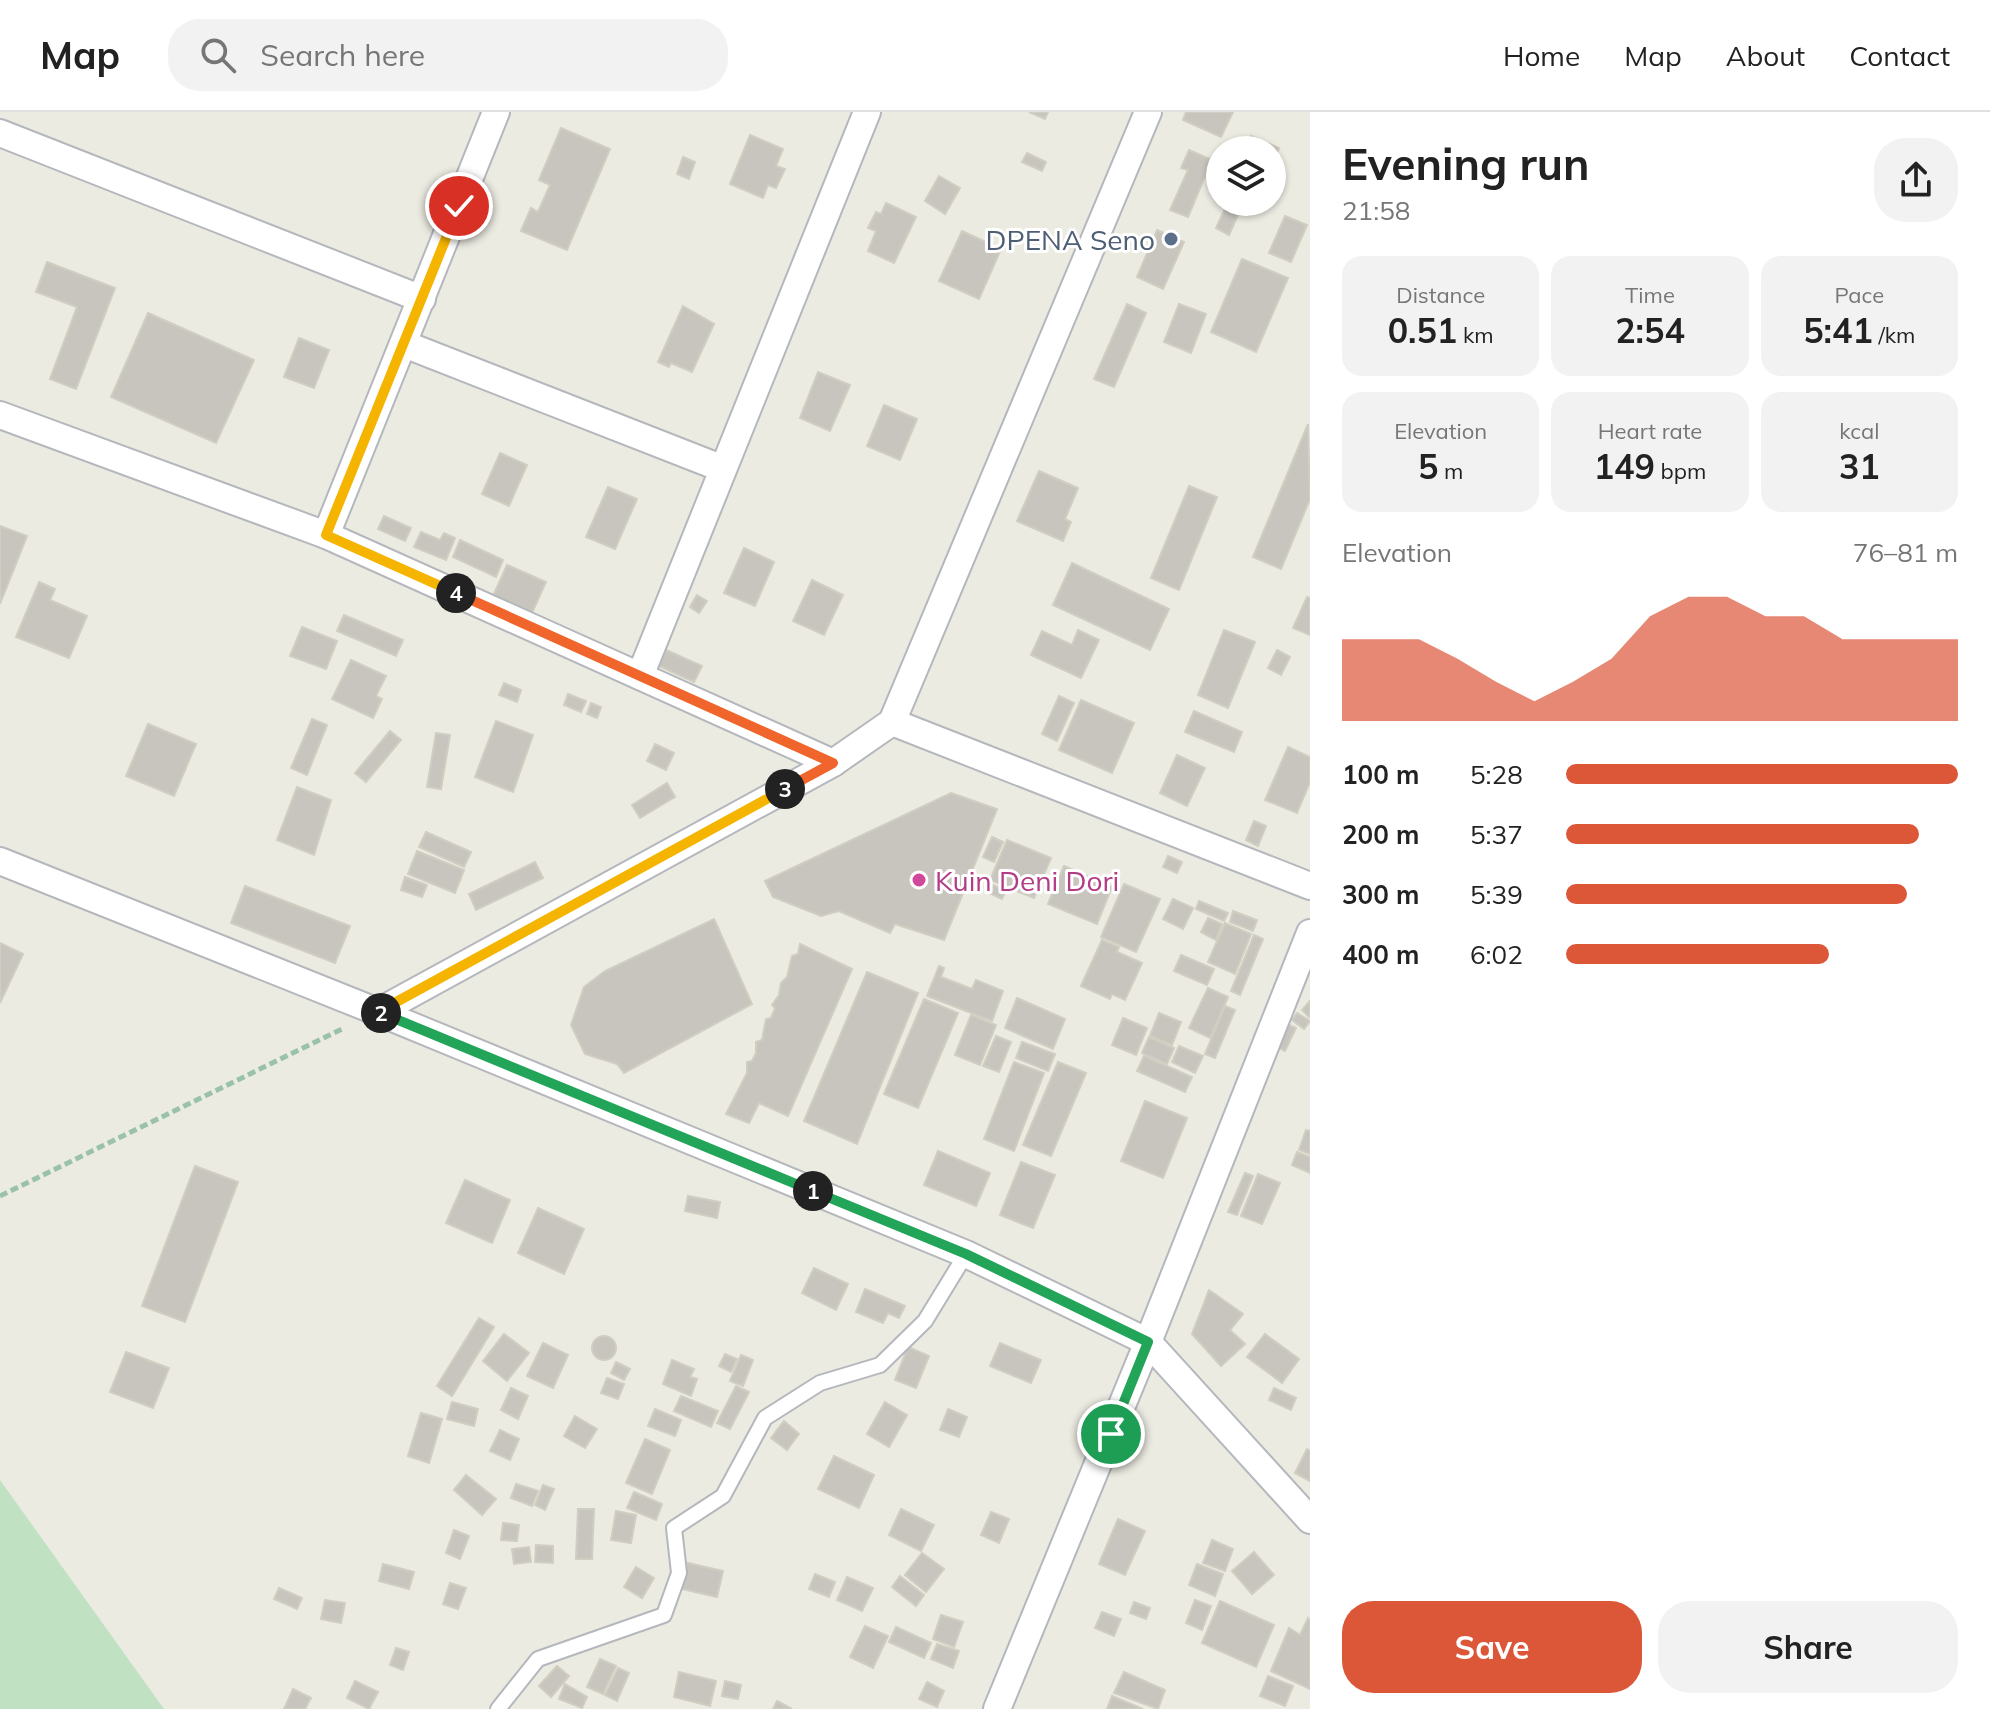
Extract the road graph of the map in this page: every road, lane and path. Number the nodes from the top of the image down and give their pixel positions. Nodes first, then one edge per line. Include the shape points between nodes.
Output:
1 (496, 112) edge
2 (867, 112) edge
3 (1148, 112) edge
4 (0, 133) edge
5 (422, 299) junction
6 (404, 344) junction
7 (0, 415) edge
8 (721, 468) junction
9 (326, 535) junction
10 (640, 676) junction
11 (892, 722) junction
12 (833, 763) junction
13 (0, 861) edge
14 (1310, 886) edge
15 (1310, 933) edge
16 (378, 1012) junction
17 (0, 1196) edge
18 (966, 1254) junction
19 (1148, 1342) junction
20 (1310, 1520) edge
21 (498, 1709) edge
22 (997, 1709) edge

1 - 5 street
2 - 8 street
3 - 11 street
4 - 5 street
5 - 6 street
6 - 8 street
6 - 9 street
7 - 9 street
8 - 10 street
9 - 10 street
10 - 12 street
11 - 12 street
11 - 14 street
12 - 16 street
13 - 16 street
15 - 19 street
16 - 17 path
16 - 18 street
18 - 19 street
18 - 21 lane via 925,1321 880,1365 820,1383 765,1418 723,1496 674,1528 679,1573 664,1615 538,1659
19 - 20 street
19 - 22 street

